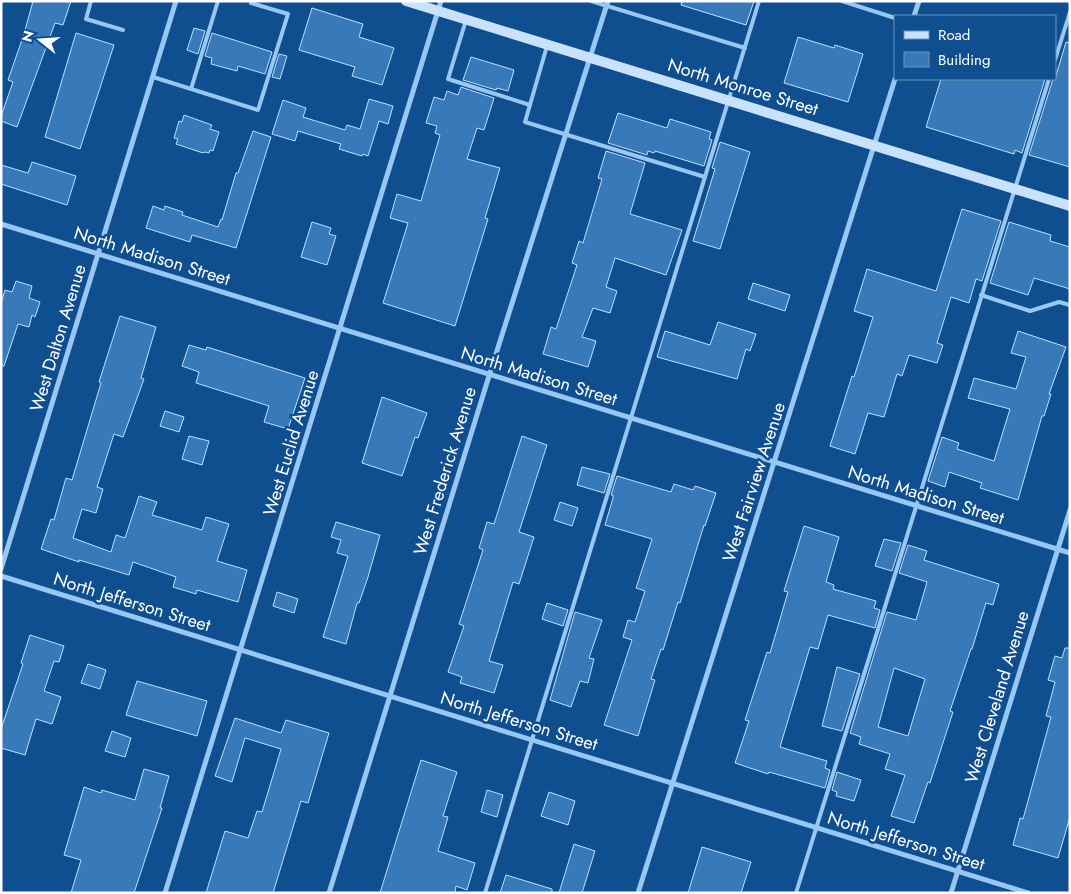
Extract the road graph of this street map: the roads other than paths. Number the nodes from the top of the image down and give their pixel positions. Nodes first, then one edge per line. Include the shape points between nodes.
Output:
1 (91, 1) edge
2 (176, 1) edge
3 (218, 1) edge
4 (246, 1) edge
5 (406, 1) edge
6 (591, 1) edge
7 (759, 1) edge
8 (842, 1) edge
9 (918, 1) edge
10 (252, 2) edge
11 (607, 4) edge
12 (440, 6) edge
13 (1070, 12) edge
14 (914, 15) edge
15 (894, 18) edge
16 (466, 20) junction
17 (123, 30) dead end
18 (548, 44) junction
19 (745, 48) junction
20 (591, 57) junction
21 (1056, 57) edge
22 (152, 77) junction
23 (895, 80) edge
24 (1049, 80) edge
25 (191, 89) junction
26 (729, 100) junction
27 (530, 105) junction
28 (566, 134) junction
29 (875, 145) junction
30 (705, 177) junction
31 (1015, 189) junction
32 (1070, 206) edge
33 (1, 224) edge
34 (98, 254) junction
35 (981, 295) junction
36 (1070, 305) edge
37 (341, 328) junction
38 (489, 376) junction
39 (632, 419) junction
40 (774, 463) junction
41 (915, 506) junction
42 (1070, 510) edge
43 (1057, 549) junction
44 (1070, 553) edge
45 (1, 569) edge
46 (1, 576) edge
47 (241, 649) junction
48 (390, 696) junction
49 (532, 740) junction
50 (672, 782) junction
51 (817, 828) junction
52 (958, 871) junction
53 (165, 893) edge
54 (329, 893) edge
55 (484, 893) edge
56 (638, 893) edge
57 (796, 893) edge
58 (951, 893) edge
59 (1028, 893) edge

1 - 17 lane via 86,19
2 - 22 street, West Dalton Avenue
3 - 25 lane
4 - 10 lane
5 - 12 main road, North Monroe Street
6 - 11 lane
7 - 19 lane
8 - 15 lane
9 - 14 street
10 - 25 lane via 288,14 258,110
11 - 19 lane
11 - 20 street, West Frederick Avenue
12 - 16 main road, North Monroe Street
12 - 37 street, West Euclid Avenue
13 - 21 lane
16 - 18 main road, North Monroe Street
16 - 27 lane via 448,79
18 - 20 main road, North Monroe Street
18 - 27 lane
19 - 26 lane
20 - 26 main road, North Monroe Street
20 - 28 street, West Frederick Avenue
22 - 25 lane
22 - 34 street, West Dalton Avenue
23 - 29 street, West Fairview Avenue
24 - 31 lane
26 - 29 main road, North Monroe Street
26 - 30 lane
27 - 28 lane via 525,122
28 - 30 lane
28 - 38 street, West Frederick Avenue
29 - 31 main road, North Monroe Street
29 - 40 street, West Fairview Avenue
30 - 39 lane
31 - 32 main road, North Monroe Street
31 - 35 lane
33 - 34 street, North Madison Street
34 - 37 street, North Madison Street
34 - 45 street, West Dalton Avenue
35 - 36 lane via 1030,311 1060,302
35 - 41 lane
37 - 38 street, North Madison Street
37 - 47 street, West Euclid Avenue
38 - 39 street, North Madison Street
38 - 48 street, West Frederick Avenue
39 - 40 street, North Madison Street
39 - 49 lane
40 - 41 street, North Madison Street
40 - 50 street, West Fairview Avenue
41 - 43 street, North Madison Street
41 - 51 lane
42 - 43 street, West Cleveland Avenue
43 - 44 street, North Madison Street
43 - 52 street, West Cleveland Avenue
46 - 47 street, North Jefferson Street
47 - 48 street, North Jefferson Street
47 - 53 street, West Euclid Avenue
48 - 49 street, North Jefferson Street
48 - 54 street, West Frederick Avenue
49 - 50 street, North Jefferson Street
49 - 55 lane
50 - 51 street, North Jefferson Street
50 - 56 street, West Fairview Avenue
51 - 52 street, North Jefferson Street
51 - 57 lane
52 - 58 street, West Cleveland Avenue
52 - 59 street, North Jefferson Street

